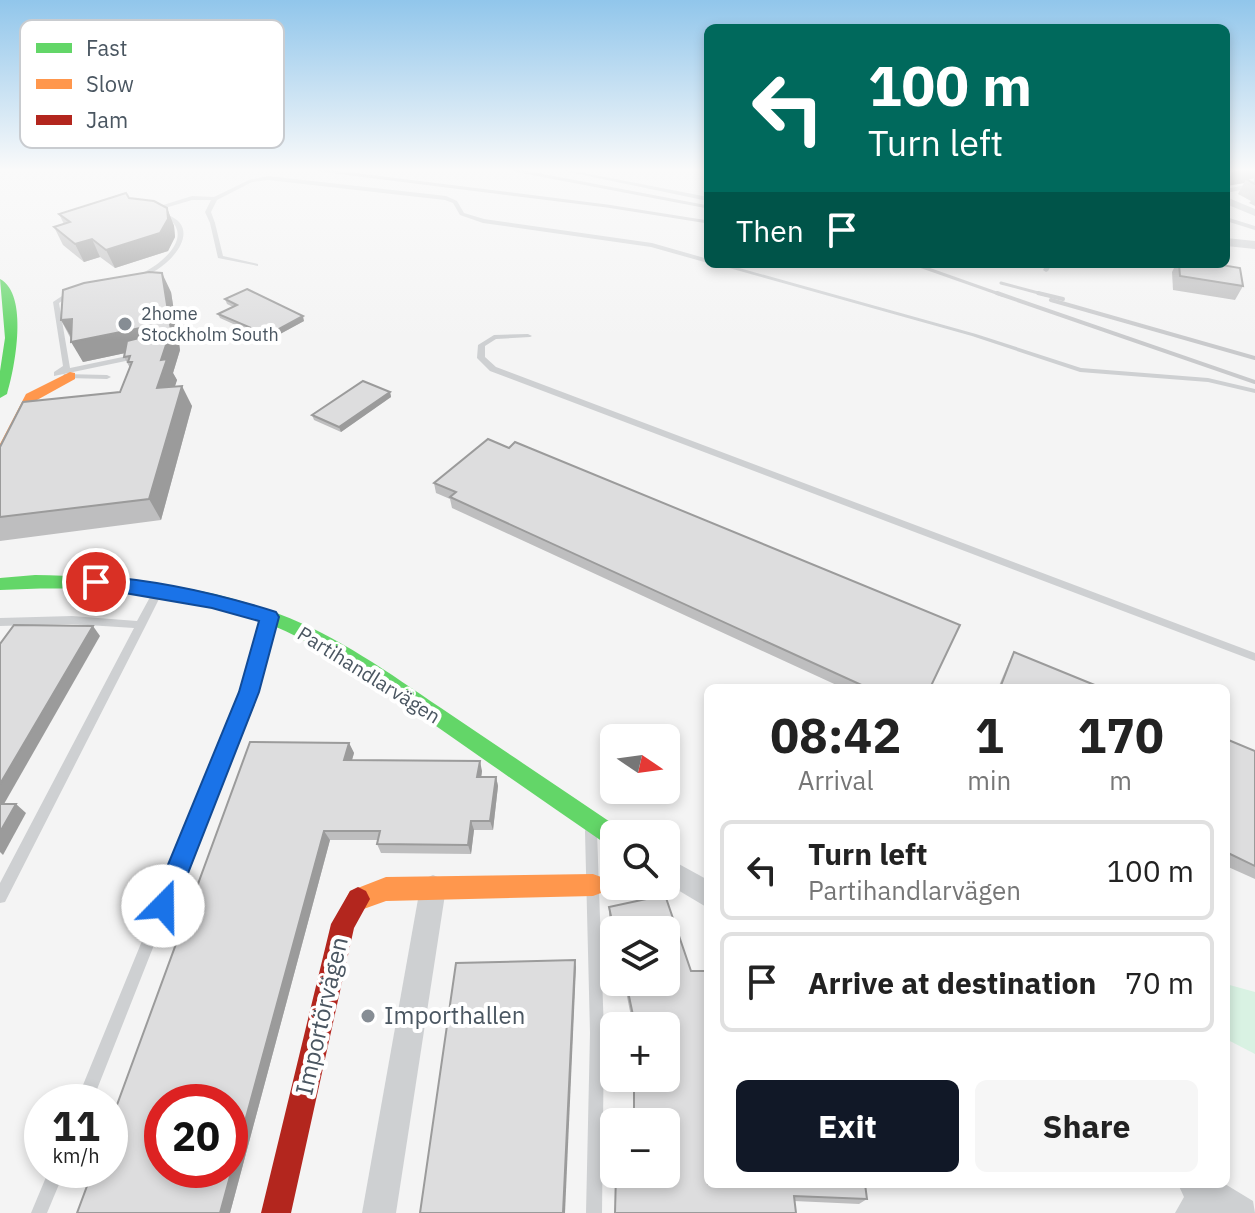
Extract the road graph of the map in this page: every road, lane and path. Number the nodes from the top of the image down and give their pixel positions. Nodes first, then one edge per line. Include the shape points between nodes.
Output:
1 (181, 227) edge
2 (213, 227) edge
3 (522, 227) edge
4 (1230, 242) edge
5 (1255, 245) edge
6 (704, 260) edge
7 (256, 265) dead end
8 (732, 268) edge
9 (137, 277) edge
10 (0, 282) edge
11 (85, 287) edge
12 (528, 336) dead end
13 (12, 350) junction
14 (141, 355) edge
15 (48, 373) junction
16 (107, 377) dead end
17 (1255, 391) edge
18 (0, 394) edge
19 (0, 409) edge
20 (0, 459) edge
21 (0, 584) edge
22 (158, 591) junction
23 (269, 617) junction
24 (0, 622) edge
25 (141, 625) junction
26 (1255, 657) edge
27 (591, 821) junction
28 (600, 827) edge
29 (680, 878) edge
30 (593, 885) junction
31 (433, 888) junction
32 (704, 893) edge
33 (0, 897) edge
34 (91, 1084) edge
35 (49, 1188) edge
36 (1199, 1197) edge
37 (39, 1213) edge
38 (276, 1213) edge
39 (379, 1213) edge
40 (594, 1213) edge
41 (1241, 1213) edge

1 - 9 lane via 179,247 150,274
2 - 7 lane via 220,257
3 - 6 lane via 652,245
4 - 5 street
8 - 17 lane via 1080,370 1208,380
10 - 13 street via 13,314
11 - 15 lane via 56,302 67,367
12 - 26 lane via 494,337 482,345 481,358 493,369
13 - 15 street
13 - 18 street
14 - 15 lane
15 - 16 lane
15 - 19 street
15 - 20 street via 59,385 27,401
21 - 22 street, Partihandlarvägen via 47,579
22 - 23 street, Partihandlarvägen
22 - 25 lane
23 - 27 street, Partihandlarvägen via 376,675
23 - 34 lane via 249,692
24 - 25 lane
25 - 33 lane
27 - 28 street, Partihandlarvägen
27 - 30 lane
29 - 32 street
30 - 31 street, Importörvägen
30 - 40 lane
31 - 38 street, Importörvägen via 366,893 350,905
31 - 39 street
35 - 37 lane
36 - 41 street

